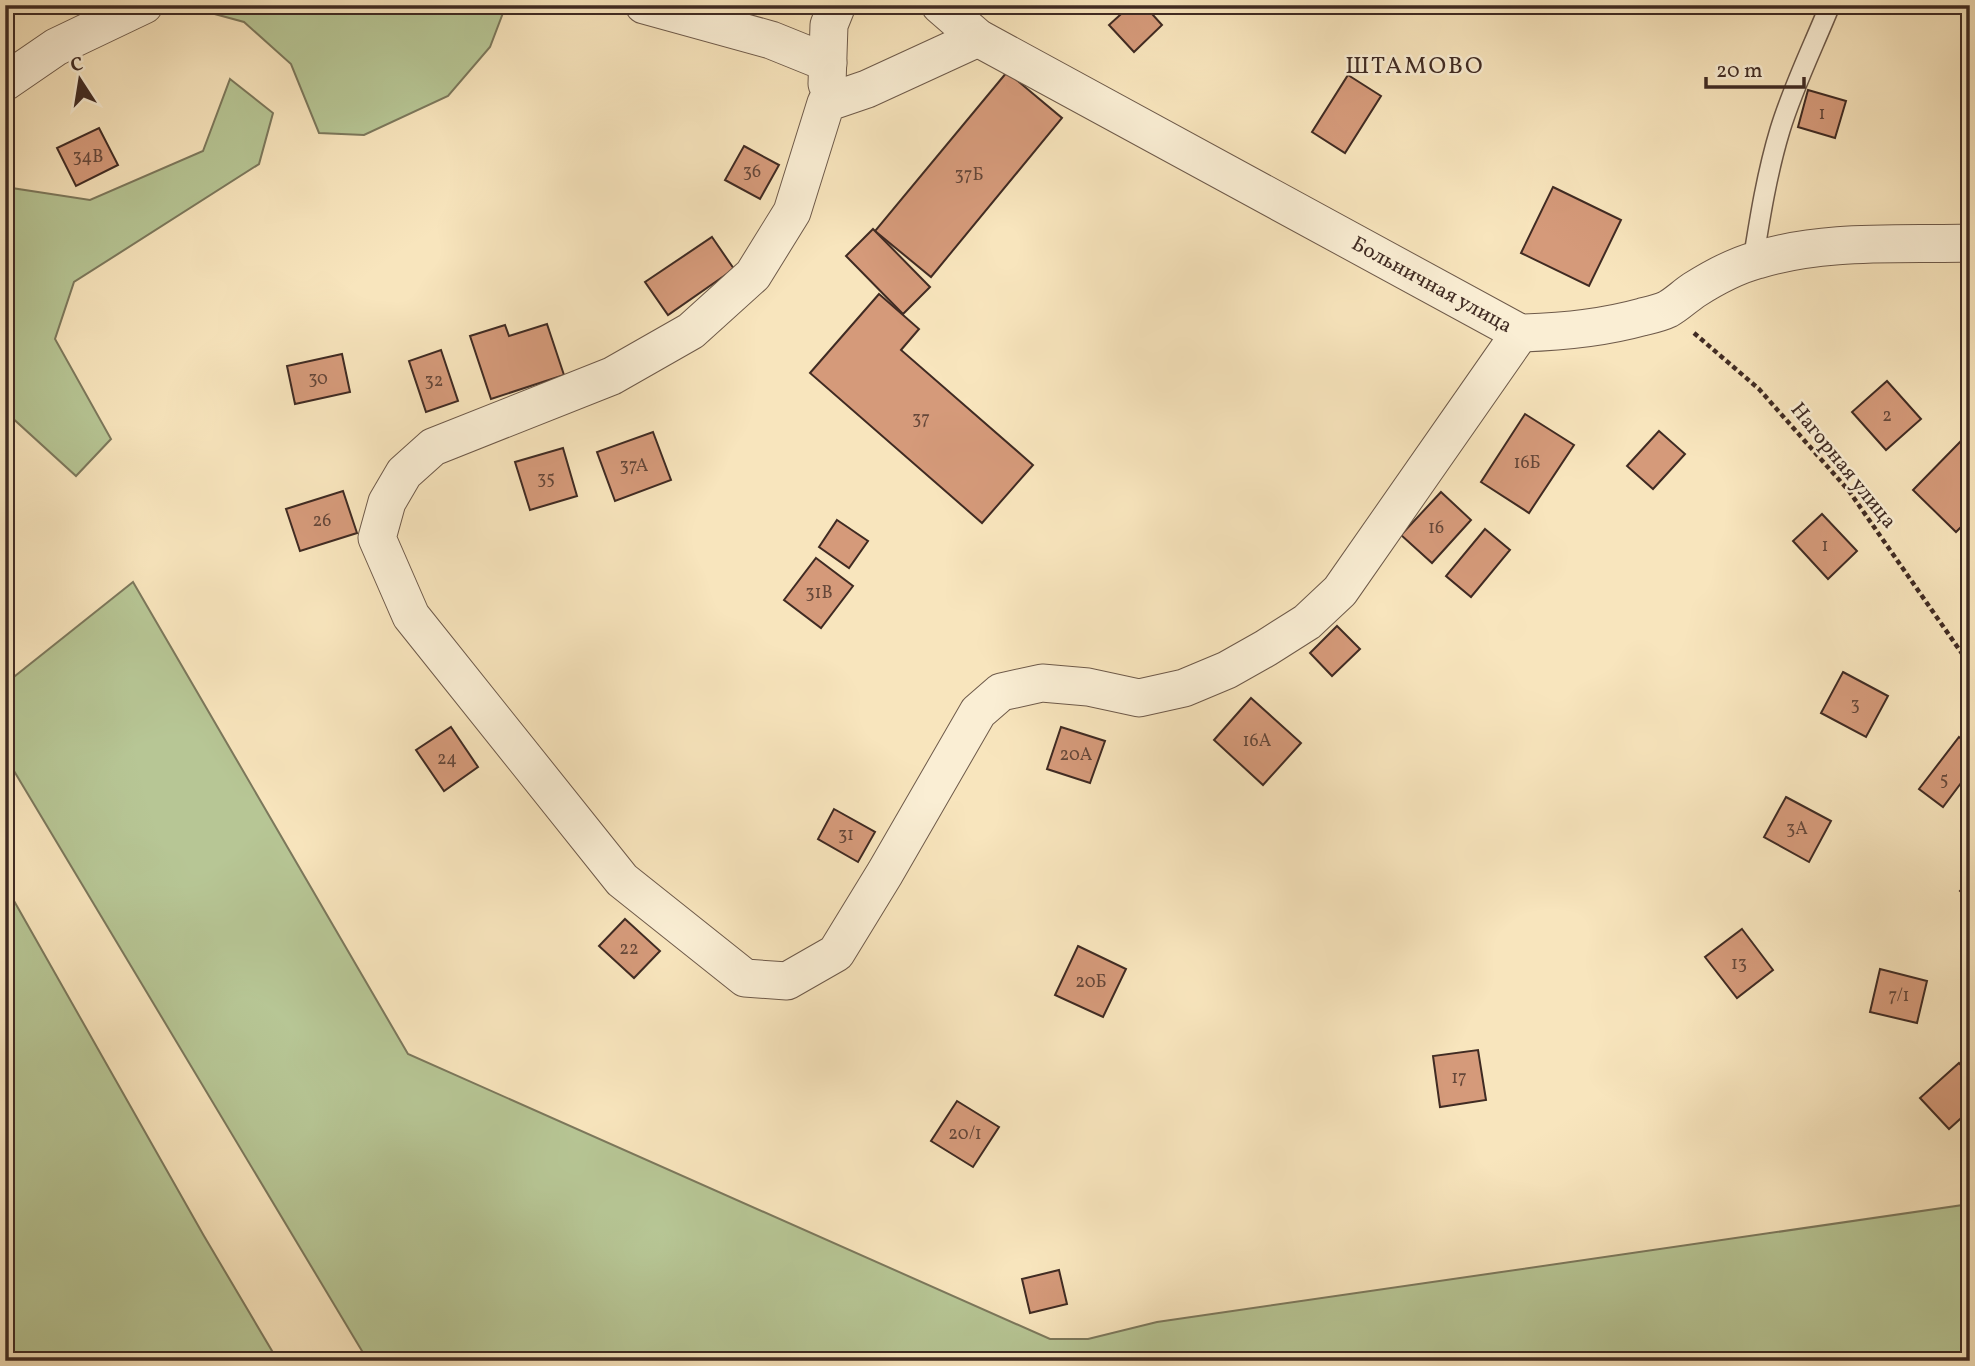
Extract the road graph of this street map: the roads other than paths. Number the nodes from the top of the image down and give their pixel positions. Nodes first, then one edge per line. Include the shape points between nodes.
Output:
1 (144, 5) edge
2 (644, 5) edge
3 (837, 5) edge
4 (940, 5) edge
5 (1830, 5) edge
6 (978, 38) junction
7 (828, 62) junction
8 (5, 82) edge
9 (826, 103) junction
10 (1970, 243) edge
11 (1753, 261) junction
12 (1520, 333) junction

1 - 8 street via 56,47
2 - 7 street via 771,40
3 - 7 street via 829,25
4 - 6 street, Больничная улица
5 - 11 lane via 1780,129
6 - 9 street
6 - 12 street, Больничная улица
7 - 9 street
9 - 12 street via 792,212 753,275 691,331 612,376 433,447 404,473 387,502 377,538 411,616 622,880 745,978 787,981 836,953 978,712 1001,692 1042,683 1139,698 1184,688 1227,670 1307,622 1340,591
10 - 11 street, Больничная улица via 1825,246
11 - 12 street, Больничная улица via 1722,274 1666,310 1593,328

